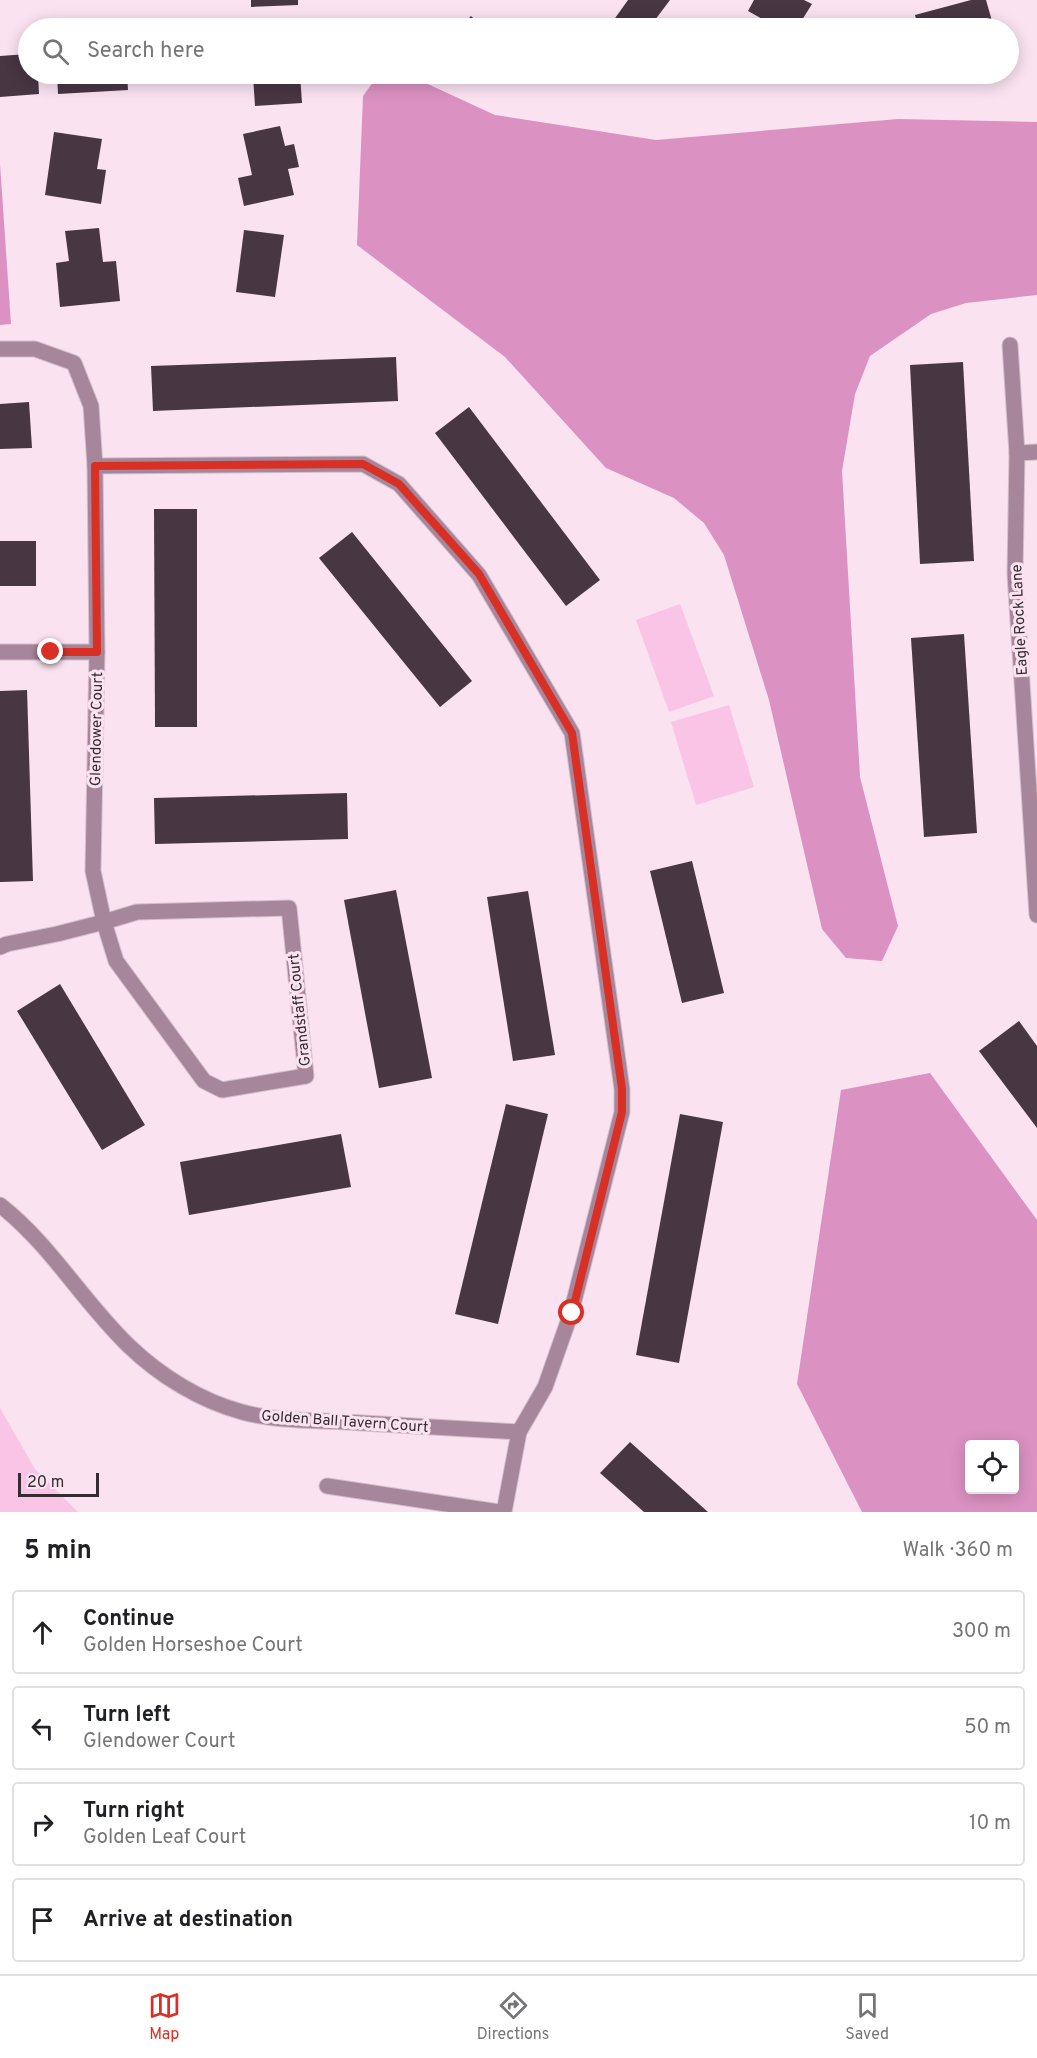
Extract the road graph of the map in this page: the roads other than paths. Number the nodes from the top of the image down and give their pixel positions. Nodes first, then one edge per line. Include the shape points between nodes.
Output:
1 (1010, 345) dead end
2 (0, 349) edge
3 (1017, 453) junction
4 (1037, 453) edge
5 (95, 466) junction
6 (0, 652) edge
7 (97, 652) junction
8 (1037, 915) edge
9 (104, 922) junction
10 (0, 947) edge
11 (0, 1206) edge
12 (519, 1432) junction
13 (327, 1486) dead end
14 (501, 1512) edge

1 - 3 street, Eagle Rock Lane
2 - 5 street, Glendower Court via 35,349 74,363 91,406
3 - 4 street
3 - 8 street, Eagle Rock Lane via 1015,574
5 - 7 street, Glendower Court
5 - 12 street via 363,464 399,484 479,574 572,733 621,1077 622,1112 572,1313 545,1387
6 - 7 street
7 - 9 street, Glendower Court via 93,871
9 - 9 street, Grandstaff Court via 137,912 289,908 306,1076 222,1090 204,1081 116,961
9 - 10 street, Grandstaff Court
11 - 12 street, Golden Ball Tavern Court via 56,1260 130,1347 163,1375 204,1398 243,1412 283,1418
12 - 14 street
13 - 14 street

